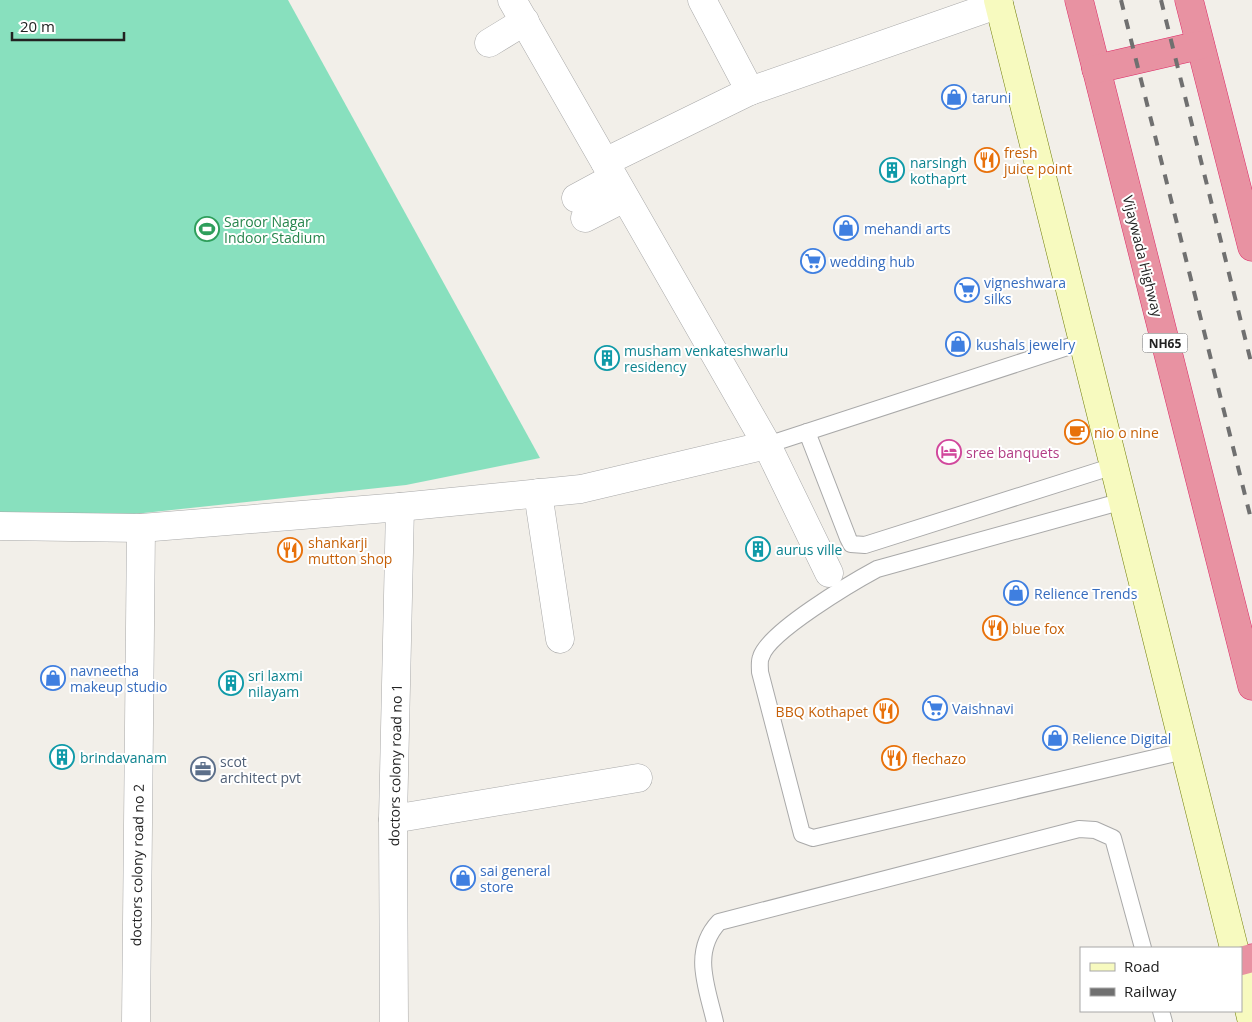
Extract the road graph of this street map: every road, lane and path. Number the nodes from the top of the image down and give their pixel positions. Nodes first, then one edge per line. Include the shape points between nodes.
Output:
1 (702, 0) edge
2 (1079, 0) edge
3 (1189, 0) edge
4 (998, 2) edge
5 (519, 11) edge
6 (489, 43) dead end
7 (1200, 45) junction
8 (1096, 69) junction
9 (750, 90) junction
10 (614, 179) junction
11 (580, 208) dead end
12 (1252, 247) edge
13 (1083, 342) junction
14 (807, 432) junction
15 (767, 445) junction
16 (1114, 466) junction
17 (538, 493) junction
18 (1123, 501) junction
19 (400, 508) junction
20 (0, 526) edge
21 (141, 528) junction
22 (834, 582) junction
23 (560, 639) dead end
24 (1252, 686) edge
25 (1184, 751) junction
26 (638, 778) dead end
27 (393, 819) junction
28 (1143, 947) edge
29 (1234, 947) edge
30 (1242, 980) edge
31 (136, 1022) edge
32 (394, 1022) edge
33 (714, 1022) edge
34 (1252, 1022) edge

1 - 9 street
2 - 8 highway, Vijaywada Highway / NH65
3 - 7 highway
4 - 9 street
4 - 13 street
5 - 6 street
5 - 10 street
7 - 8 highway
7 - 12 highway
8 - 24 highway, Vijaywada Highway / NH65
9 - 10 street
10 - 11 street
10 - 15 street
13 - 14 lane
13 - 16 street
14 - 15 lane
14 - 16 lane via 848,538 857,545
15 - 17 street via 581,489
15 - 22 street
16 - 18 street
17 - 19 street
17 - 23 street
18 - 22 lane
18 - 25 street
19 - 21 street
19 - 27 street, doctors colony road no 1
20 - 21 street
21 - 31 street, doctors colony road no 2
22 - 25 lane via 774,638 761,656 760,672 802,834 823,837
25 - 29 street
26 - 27 street
27 - 32 street, doctors colony road no 1
28 - 33 lane via 1113,838 1095,830 1078,828 719,922 710,931 704,945 702,966
30 - 34 street

